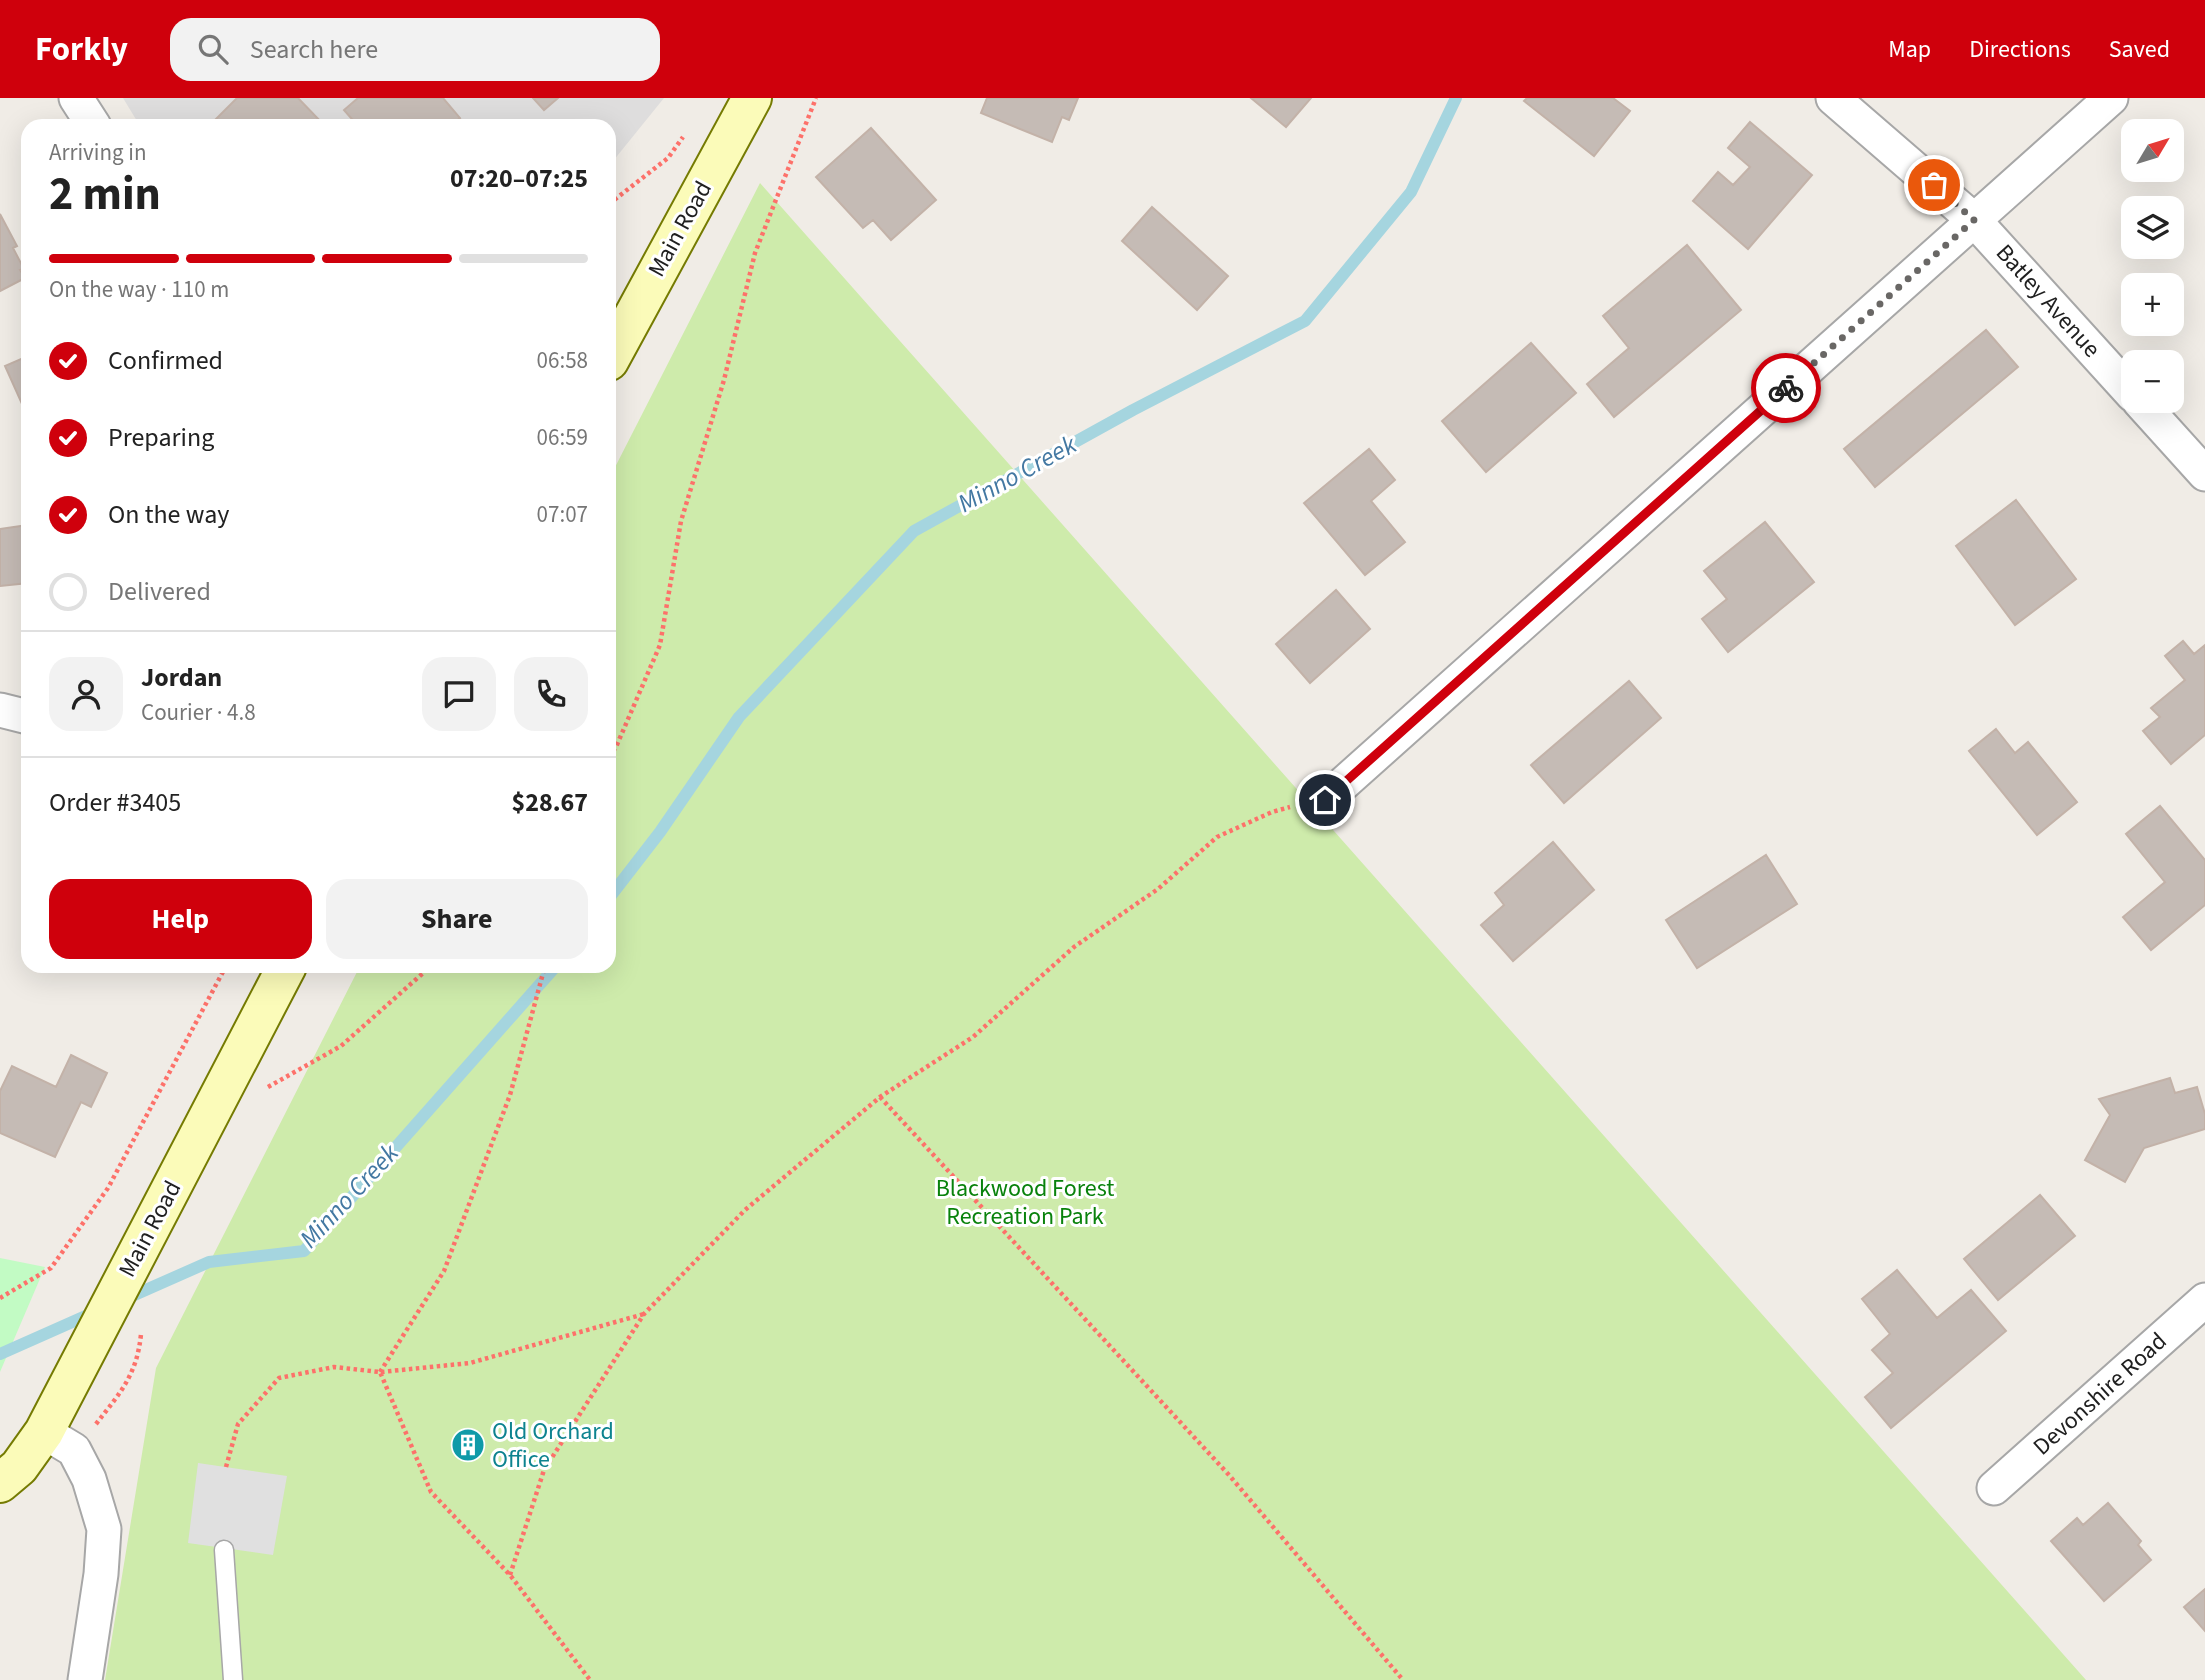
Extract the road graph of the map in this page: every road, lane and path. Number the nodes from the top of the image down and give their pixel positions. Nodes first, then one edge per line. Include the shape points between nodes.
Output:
1 (76, 98) edge
2 (752, 98) edge
3 (816, 98) edge
4 (1833, 98) edge
5 (2110, 98) edge
6 (90, 119) edge
7 (689, 128) dead end
8 (616, 199) edge
9 (1974, 220) junction
10 (618, 330) edge
11 (2121, 382) edge
12 (2150, 413) edge
13 (2205, 474) edge
14 (0, 710) edge
15 (21, 715) edge
16 (616, 747) edge
17 (1325, 800) joint
18 (222, 973) edge
19 (283, 973) edge
20 (423, 973) edge
21 (543, 973) edge
22 (259, 1092) dead end
23 (880, 1097) junction
24 (0, 1298) edge
25 (2205, 1300) edge
26 (644, 1314) junction
27 (380, 1373) junction
28 (44, 1432) junction
29 (226, 1468) dead end
30 (0, 1483) edge
31 (1994, 1488) dead end
32 (224, 1549) dead end
33 (510, 1575) junction
34 (85, 1680) edge
35 (233, 1680) edge
36 (590, 1680) edge
37 (1403, 1680) edge

1 - 6 street
2 - 10 main road, Main Road
3 - 16 path via 755,253 724,380 681,521 660,645
4 - 9 street, Batley Avenue
5 - 9 street
7 - 8 path via 668,158
9 - 11 street, Batley Avenue
9 - 17 street
12 - 13 street
14 - 15 street
17 - 23 path via 1272,812 1217,837 1158,889 1074,947 974,1037
18 - 24 path via 108,1188 51,1268
19 - 28 main road, Main Road
20 - 22 path via 341,1046
21 - 27 path via 510,1095 444,1271
23 - 26 path via 745,1210
23 - 37 path via 1229,1475
25 - 31 street, Devonshire Road
26 - 27 path via 470,1363
26 - 33 path via 544,1470
27 - 29 path via 334,1367 279,1378 238,1424
27 - 33 path via 431,1492
28 - 30 main road, Main Road via 19,1467
28 - 34 street via 74,1450 89,1479 104,1529
32 - 35 lane
33 - 36 path

